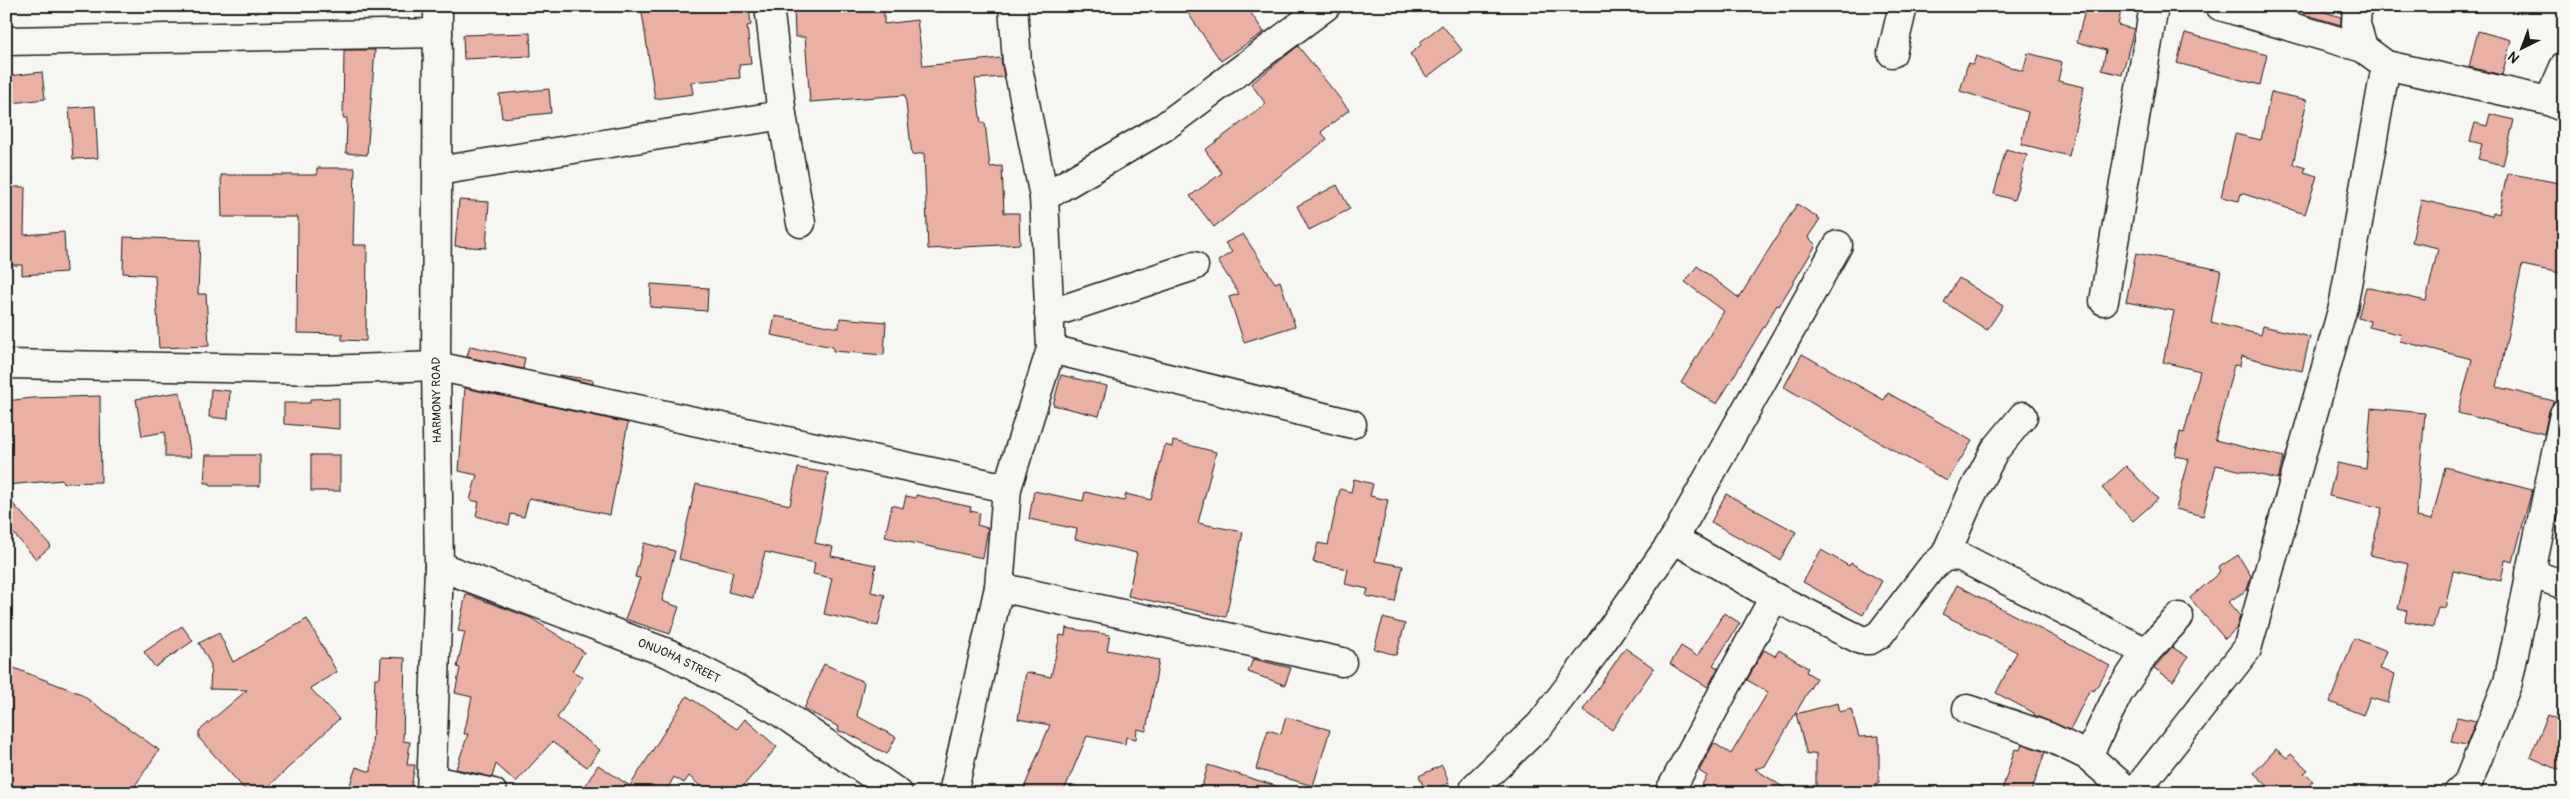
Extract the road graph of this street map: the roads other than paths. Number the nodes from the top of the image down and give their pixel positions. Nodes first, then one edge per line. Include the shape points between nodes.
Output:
1 (769, 6) edge
2 (1013, 6) edge
3 (1326, 6) edge
4 (1903, 6) edge
5 (2154, 6) edge
6 (2220, 6) edge
7 (2357, 6) edge
8 (438, 20) edge
9 (6, 41) edge
10 (2363, 48) junction
11 (1892, 53) dead end
12 (2386, 65) junction
13 (2564, 67) edge
14 (2556, 104) edge
15 (782, 115) junction
16 (438, 171) junction
17 (1044, 198) junction
18 (801, 223) dead end
19 (1838, 245) dead end
20 (1194, 266) dead end
21 (2104, 301) dead end
22 (1049, 314) junction
23 (1051, 349) junction
24 (6, 364) edge
25 (436, 366) junction
26 (2564, 414) edge
27 (2023, 416) dead end
28 (1352, 424) dead end
29 (1007, 488) junction
30 (1674, 539) junction
31 (1945, 556) junction
32 (439, 566) junction
33 (2530, 573) junction
34 (2564, 585) edge
35 (1000, 587) junction
36 (1774, 598) junction
37 (2179, 617) dead end
38 (2146, 652) junction
39 (1342, 662) dead end
40 (1967, 709) dead end
41 (2088, 756) junction
42 (431, 786) edge
43 (493, 793) edge
44 (898, 793) edge
45 (953, 793) edge
46 (1476, 793) edge
47 (1669, 793) edge
48 (2130, 793) edge
49 (2134, 793) edge
50 (2458, 793) edge

1 - 15 street
2 - 17 street via 1017,63
3 - 17 street via 1164,127
4 - 11 street
5 - 21 street
6 - 10 street
7 - 10 street via 2356,24
8 - 9 street
8 - 16 street, HARMONY ROAD
10 - 12 street
12 - 14 street
12 - 49 street via 2343,307 2247,649
13 - 14 street
15 - 16 street
15 - 18 street
16 - 25 street, HARMONY ROAD
17 - 22 street
19 - 30 street
20 - 22 street
22 - 23 street
23 - 28 street
23 - 29 street
24 - 25 street via 326,370
25 - 29 street
25 - 32 street, HARMONY ROAD
26 - 33 street
27 - 31 street via 1995,450
29 - 35 street
30 - 36 street
30 - 46 street via 1540,725 1475,787
31 - 36 street via 1880,634 1870,640 1861,640
31 - 38 street via 1961,557
32 - 42 street, HARMONY ROAD
32 - 44 street, ONUOHA STREET via 670,654 774,708
33 - 34 street
33 - 50 street via 2508,682 2467,785
35 - 39 street
35 - 45 street
36 - 47 street
37 - 38 street
38 - 41 street via 2118,694
40 - 41 street via 2048,737
41 - 48 street
42 - 43 street

